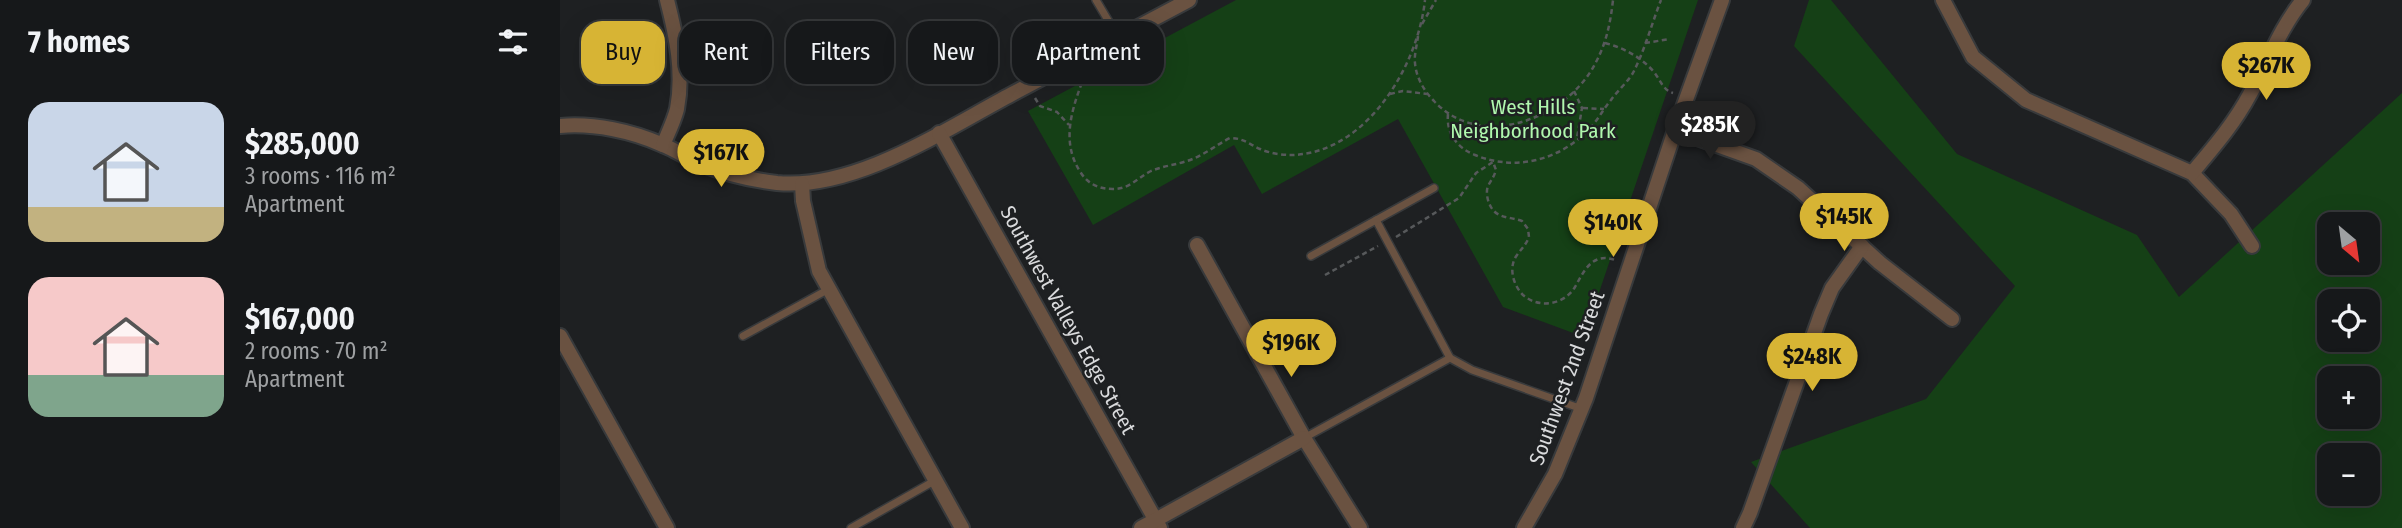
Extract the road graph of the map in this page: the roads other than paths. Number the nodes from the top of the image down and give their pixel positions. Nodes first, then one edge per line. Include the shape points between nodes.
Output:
1 (667, 0) edge
2 (1096, 0) edge
3 (1189, 0) edge
4 (1722, 0) edge
5 (1943, 0) edge
6 (2304, 0) edge
7 (1109, 21) edge
8 (1149, 21) edge
9 (1031, 84) edge
10 (560, 126) edge
11 (1675, 130) junction
12 (939, 133) junction
13 (663, 145) junction
14 (2192, 173) junction
15 (802, 184) junction
16 (1434, 188) dead end
17 (1376, 220) junction
18 (1197, 245) dead end
19 (1862, 246) junction
20 (2252, 246) dead end
21 (1311, 256) dead end
22 (829, 289) junction
23 (1952, 319) dead end
24 (743, 335) dead end
25 (560, 336) edge
26 (1450, 358) junction
27 (1582, 409) junction
28 (1304, 438) junction
29 (936, 481) junction
30 (1158, 524) edge
31 (667, 528) edge
32 (851, 528) edge
33 (962, 528) edge
34 (1141, 528) edge
35 (1360, 528) edge
36 (1524, 528) edge
37 (1743, 528) edge

1 - 13 street via 679,76 677,110
2 - 7 lane
3 - 8 street
4 - 11 street, Southwest 2nd Street
5 - 14 street via 1973,57 2026,100
6 - 14 street via 2282,29 2227,132
9 - 12 street
10 - 13 street via 626,132
11 - 19 street via 1756,159 1798,188
11 - 27 street, Southwest 2nd Street
12 - 15 street via 843,177
12 - 30 street, Southwest Valleys Edge Street
13 - 15 street via 747,179
14 - 20 street via 2231,214
15 - 22 street via 812,245
16 - 17 lane
17 - 21 lane
17 - 26 lane
18 - 28 street
19 - 23 street
19 - 37 street via 1832,288 1821,314
22 - 24 lane
22 - 29 street
25 - 31 street
26 - 27 lane
26 - 28 lane
27 - 36 street, Southwest 2nd Street via 1555,474
28 - 30 street
28 - 35 street
29 - 32 lane
29 - 33 street
30 - 34 street

